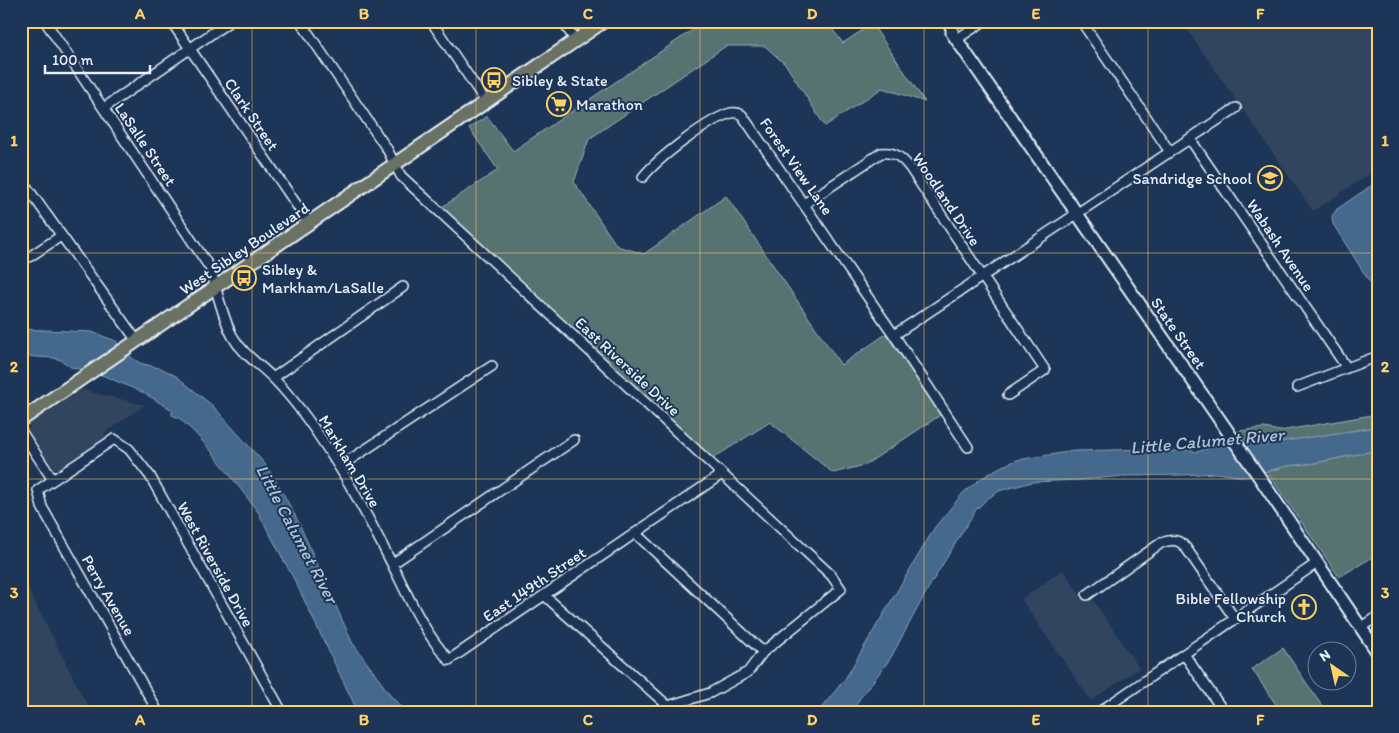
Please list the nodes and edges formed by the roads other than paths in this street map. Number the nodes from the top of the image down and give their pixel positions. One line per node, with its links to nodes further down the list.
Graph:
1 (45, 21): 16 (street, LaSalle Street)
2 (171, 21): 14 (street, Clark Street)
3 (230, 21): 14 (street)
4 (300, 21): 20 (street, East Riverside Drive)
5 (431, 21): 15 (street)
6 (562, 21): 13 (street)
7 (604, 21): 13 (main road, West Sibley Boulevard)
8 (940, 21): 12 (main road, State Street)
9 (948, 21): 12 (main road, State Street)
10 (984, 21): 12 (street)
11 (1081, 21): 19 (street)
12 (954, 36): 24 (main road, State Street)
13 (576, 41): 15 (main road, West Sibley Boulevard)
14 (190, 49): 16 (street); 25 (street, Clark Street)
15 (486, 102): 20 (main road, West Sibley Boulevard)
16 (104, 108): 29 (street, LaSalle Street)
17 (1236, 108): 18 (street)
18 (1190, 139): 19 (street); 35 (street, Wabash Avenue)
19 (1170, 152): 24 (street)
20 (395, 164): 25 (main road, West Sibley Boulevard); 44 (street, East Riverside Drive)
21 (643, 177): 23 (street, Forest View Lane)
22 (21, 178): 26 (street)
23 (804, 204): 28 (street, Woodland Drive); 31 (street, Forest View Lane)
24 (1077, 214): 28 (street); 47 (main road, State Street)
25 (309, 223): 29 (main road, West Sibley Boulevard)
26 (60, 236): 27 (street); 32 (street)
27 (21, 260)
28 (982, 277): 31 (street); 38 (street, Woodland Drive)
29 (216, 287): 32 (main road, West Sibley Boulevard); 36 (street, Markham Drive)
30 (402, 287): 36 (street)
31 (894, 335): 42 (street)
32 (134, 343): 39 (main road, West Sibley Boulevard)
33 (1378, 356): 35 (street)
34 (492, 366): 43 (street)
35 (1347, 368): 37 (street)
36 (274, 378): 43 (street, Markham Drive)
37 (1297, 387)
38 (1008, 395)
39 (21, 420)
40 (21, 431): 45 (street)
41 (574, 440): 48 (street)
42 (968, 447)
43 (339, 467): 48 (street, Markham Drive)
44 (722, 474): 46 (street, East 149th Street); 54 (street, East Riverside Drive)
45 (53, 480): 58 (street, Perry Avenue); 59 (street, West Riverside Drive)
46 (635, 533): 49 (street, East 149th Street); 54 (street)
47 (1317, 563): 52 (street); 53 (main road, State Street)
48 (392, 564): 57 (street, Markham Drive)
49 (544, 595): 54 (street); 57 (street, East 149th Street)
50 (1087, 595): 52 (street)
51 (1378, 616): 53 (street)
52 (1235, 619): 56 (street)
53 (1361, 628): 55 (main road, State Street)
54 (763, 652)
55 (1378, 653)
56 (1184, 654): 60 (street); 61 (street)
57 (449, 660)
58 (158, 712)
59 (282, 712)
60 (1099, 712)
61 (1224, 712)

